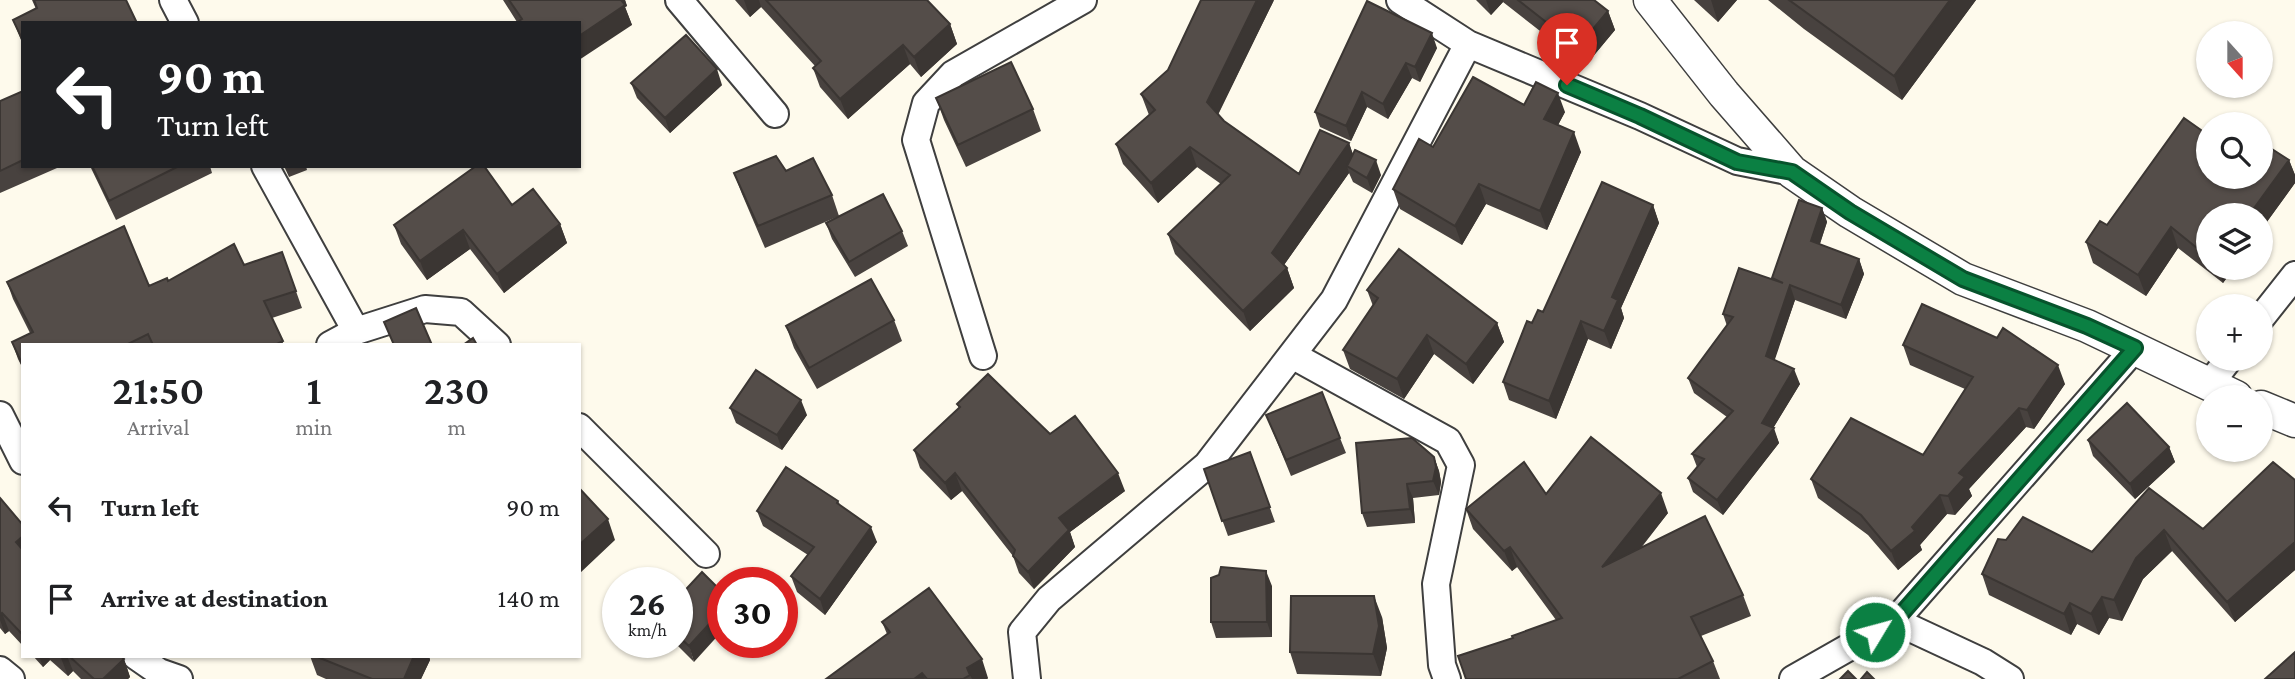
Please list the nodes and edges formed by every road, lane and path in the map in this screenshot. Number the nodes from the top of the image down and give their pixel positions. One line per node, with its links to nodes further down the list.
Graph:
1 (173, 0): 6 (street)
2 (678, 0): 8 (street)
3 (1083, 0): 18 (street)
4 (1400, 0): 7 (street)
5 (1650, 0): 10 (street)
6 (184, 21)
7 (1468, 44): 10 (street); 17 (street)
8 (775, 114)
9 (266, 168): 13 (street)
10 (1792, 172): 16 (street)
11 (2295, 275): 12 (street)
12 (2273, 303)
13 (356, 331): 14 (street); 15 (street)
14 (334, 343)
15 (495, 343)
16 (2135, 348): 19 (street); 26 (street)
17 (1292, 355): 31 (street); 32 (street)
18 (983, 356)
19 (2210, 385)
20 (2273, 412): 22 (street)
21 (0, 415): 24 (street)
22 (2295, 421)
23 (581, 429): 25 (street)
24 (21, 457)
25 (705, 554)
26 (1895, 621): 33 (street); 34 (street)
27 (139, 658): 30 (street)
28 (0, 670): 29 (street)
29 (11, 679)
30 (178, 679)
31 (1027, 679)
32 (1447, 679)
33 (1793, 679)
34 (2010, 679)

